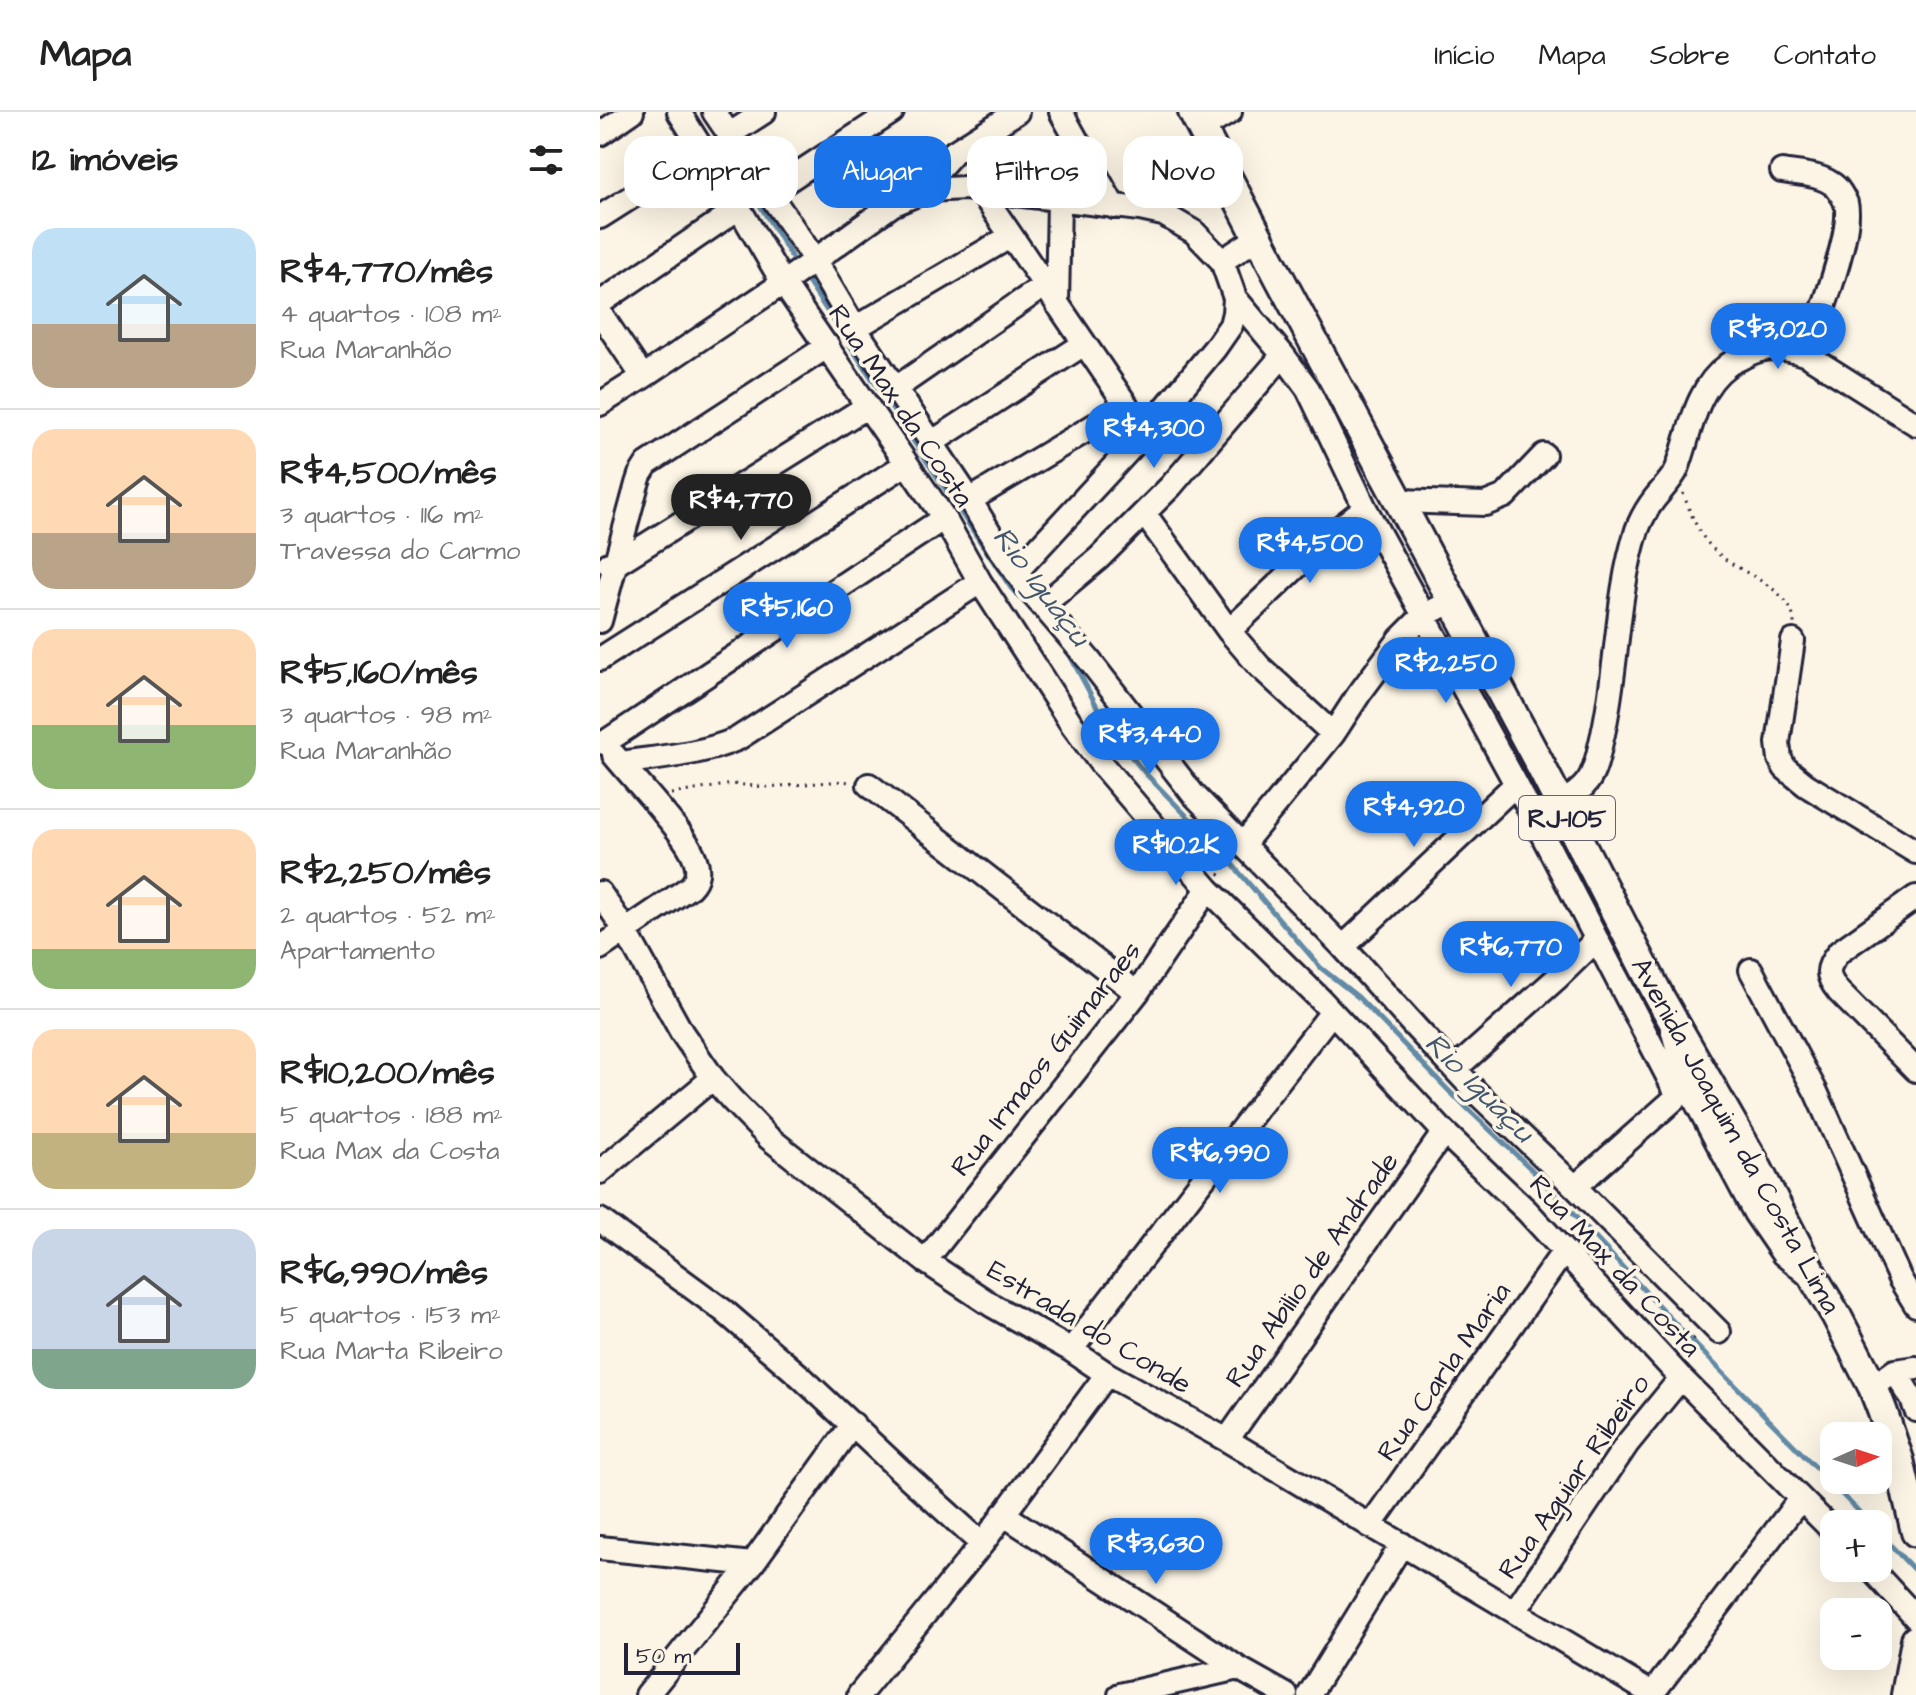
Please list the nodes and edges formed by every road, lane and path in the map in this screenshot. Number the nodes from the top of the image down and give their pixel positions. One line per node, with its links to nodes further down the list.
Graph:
1 (632, 112): 10 (street)
2 (679, 112): 12 (street, Rua Max da Costa)
3 (714, 112): 11 (street, Rua Max da Costa)
4 (764, 112): 11 (street)
5 (892, 112): 15 (street)
6 (1017, 112): 13 (street)
7 (1061, 112): 18 (street)
8 (1230, 112): 9 (street)
9 (1198, 120): 26 (main road, Avenida Joaquim da Costa Lima / RJ-105)
10 (600, 134)
11 (730, 134)
12 (694, 136)
13 (951, 155)
14 (1782, 171): 39 (street)
15 (798, 174)
16 (624, 202): 24 (street)
17 (1107, 206): 18 (street)
18 (1114, 207): 28 (street)
19 (739, 208): 29 (street, Rua Max da Costa); 32 (street)
20 (780, 208): 27 (street, Rua Max da Costa)
21 (888, 208): 27 (street)
22 (992, 208): 25 (street)
23 (1059, 208): 33 (street)
24 (600, 217)
25 (1011, 236): 30 (street); 35 (street)
26 (1259, 237): 28 (street); 52 (main road, Avenida Joaquim da Costa Lima / RJ-105)
27 (813, 260): 29 (street); 35 (street, Rua Max da Costa)
28 (1222, 261): 31 (street)
29 (784, 281): 37 (street, Rua Max da Costa); 40 (street)
30 (1045, 285): 33 (street); 41 (street)
31 (1235, 298): 38 (street); 46 (street)
32 (600, 303)
33 (1057, 304): 36 (street)
34 (600, 313): 40 (street)
35 (855, 328): 41 (street, Rua Max da Costa)
36 (1084, 344): 43 (street); 47 (street)
37 (828, 346): 44 (street, Rua Max da Costa); 58 (street)
38 (1283, 355): 53 (street); 54 (street)
39 (1807, 355): 45 (street); 50 (street)
40 (643, 377): 42 (street)
41 (896, 388): 47 (street, Rua Max da Costa)
42 (600, 404)
43 (1127, 406): 46 (street); 51 (street)
44 (866, 407): 49 (street, Rua Max da Costa); 58 (street)
45 (1916, 424)
46 (1143, 435): 59 (street)
47 (931, 443): 51 (street, Rua Max da Costa)
48 (1544, 455): 52 (street)
49 (906, 464): 55 (street, Rua Max da Costa); 67 (street)
50 (1675, 473): 66 (path); 74 (street)
51 (970, 500): 59 (street, Rua Max da Costa)
52 (1400, 501): 56 (main road, Avenida Joaquim da Costa Lima / RJ-105)
53 (1365, 508): 57 (street); 65 (street)
54 (1144, 513): 62 (street); 65 (street)
55 (944, 518): 60 (street, Rua Max da Costa); 69 (street)
56 (1420, 540): 57 (street); 61 (main road, Avenida Joaquim da Costa Lima / RJ-105)
57 (1391, 556): 63 (street)
58 (607, 564): 64 (street)
59 (1016, 572): 62 (street, Rua Max da Costa)
60 (980, 582): 70 (street); 77 (street, Rua Max da Costa)
61 (1452, 601): 63 (street); 74 (main road, Avenida Joaquim da Costa Lima / RJ-105)
62 (1043, 605): 75 (street, Rua Max da Costa)
63 (1423, 616): 68 (street); 71 (street)
64 (600, 621)
65 (1229, 631): 68 (street)
66 (1793, 641): 76 (street)
67 (600, 659)
68 (1333, 734): 75 (street)
69 (602, 739): 70 (street)
70 (621, 763): 73 (street)
71 (1516, 784): 81 (street); 82 (street)
72 (869, 785): 73 (path); 85 (street)
73 (652, 798): 80 (street)
74 (1560, 804): 87 (main road, Avenida Joaquim da Costa Lima / RJ-105)
75 (1241, 846): 77 (path); 82 (street, Rua Max da Costa)
76 (1916, 852)
77 (1210, 886): 85 (street, Rua Irmaos Guimaraes); 86 (street, Rua Max da Costa)
78 (600, 893): 80 (street, Estrada do Conde)
79 (1916, 897): 89 (street)
80 (625, 930): 83 (street); 90 (street, Estrada do Conde)
81 (1596, 940): 88 (street); 91 (street)
82 (1343, 947): 88 (street, Rua Max da Costa)
83 (600, 948)
84 (1751, 970): 99 (street)
85 (1137, 993): 97 (street, Rua Irmaos Guimaraes)
86 (1332, 1012): 92 (street, Rua Max da Costa); 101 (street)
87 (1671, 1018): 91 (street); 98 (main road, Avenida Joaquim da Costa Lima / RJ-105)
88 (1455, 1069): 94 (street, Rua Max da Costa)
89 (1916, 1070)
90 (713, 1078): 93 (street); 97 (street, Estrada do Conde)
91 (1683, 1092): 94 (street); 98 (street)
92 (1444, 1132): 96 (street, Rua Max da Costa); 108 (street, Rua Abilio de Andrade)
93 (600, 1172)
94 (1575, 1187): 100 (street, Rua Max da Costa)
95 (600, 1220): 107 (street)
96 (1564, 1251): 105 (street, Rua Max da Costa); 112 (street, Rua Carla Maria)
97 (925, 1261): 101 (street, Estrada do Conde)
98 (1815, 1280): 104 (main road, Avenida Joaquim da Costa Lima / RJ-105)
99 (1916, 1305)
100 (1711, 1330): 102 (path)
101 (1071, 1350): 103 (street, Estrada do Conde)
102 (1676, 1355)
103 (1107, 1374): 108 (street, Estrada do Conde); 110 (street)
104 (1895, 1375): 106 (street); 113 (main road, Avenida Joaquim da Costa Lima / RJ-105)
105 (1681, 1378): 109 (street, Rua Max da Costa); 119 (street, Rua Aguiar Ribeiro)
106 (1916, 1410)
107 (853, 1424): 114 (street); 117 (street)
108 (1227, 1440): 112 (street, Estrada do Conde)
109 (1800, 1499): 111 (street, Rua Max da Costa); 123 (street)
110 (1003, 1514): 114 (street); 122 (street)
111 (1820, 1518)
112 (1370, 1526): 115 (street, Estrada do Conde)
113 (1916, 1532)
114 (982, 1544): 125 (street)
115 (1402, 1544): 119 (street, Estrada do Conde); 128 (street)
116 (600, 1548): 117 (street)
117 (752, 1564): 124 (street)
118 (1883, 1582): 120 (street)
119 (1515, 1611): 123 (street, Estrada do Conde)
120 (1916, 1618)
121 (1916, 1640): 129 (main road)
122 (1238, 1668): 126 (street); 127 (street)
123 (1653, 1694)
124 (647, 1695)
125 (859, 1695)
126 (1120, 1695)
127 (1286, 1695)
128 (1309, 1695)
129 (1906, 1695)

